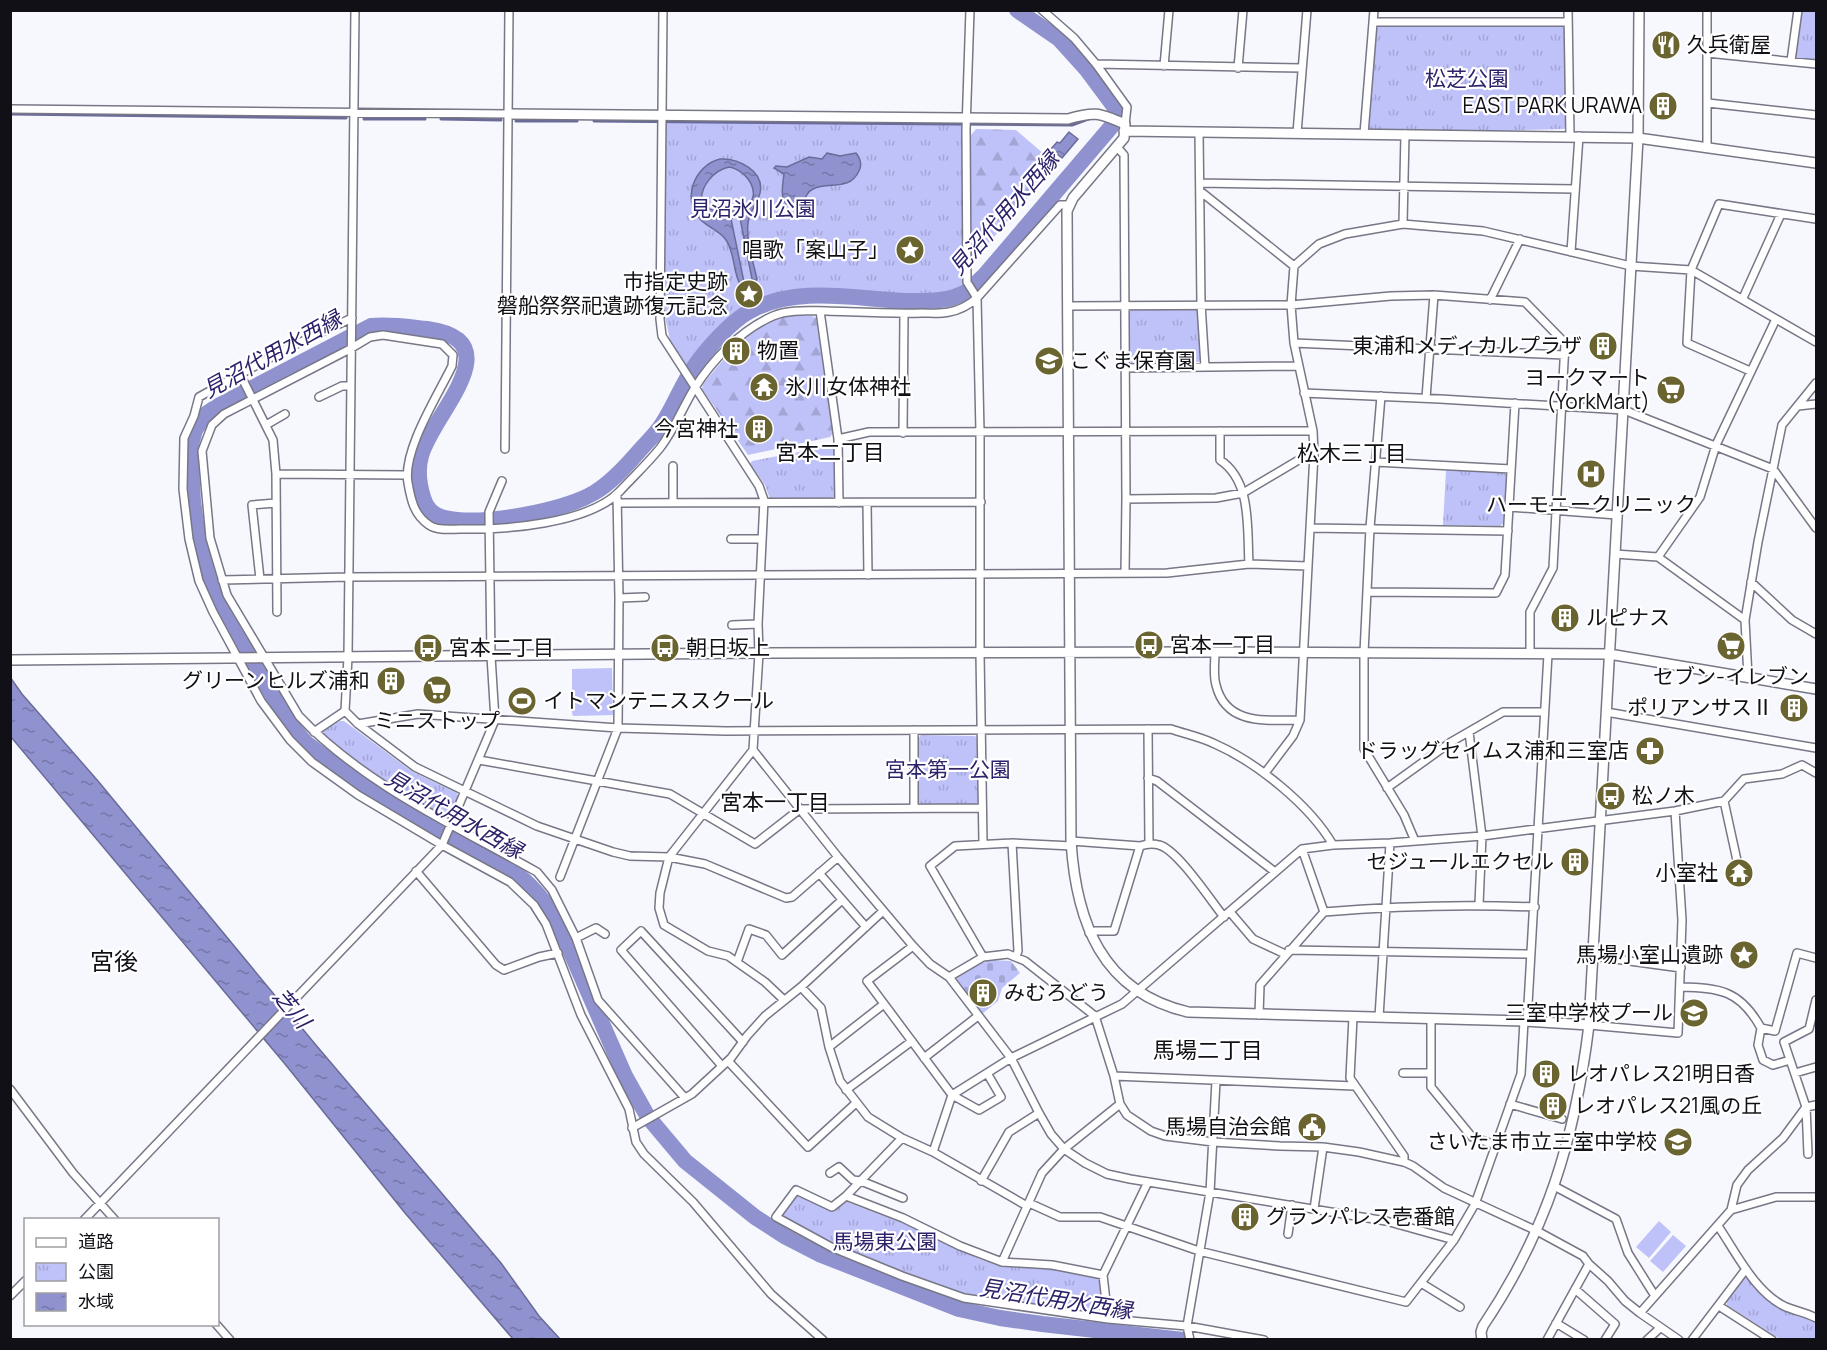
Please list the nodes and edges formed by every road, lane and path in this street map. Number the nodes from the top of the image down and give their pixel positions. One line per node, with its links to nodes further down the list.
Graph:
1 (355, 10): 25 (street)
2 (509, 10): 26 (street)
3 (663, 10): 27 (street)
4 (970, 10): 29 (street)
5 (1042, 10): 18 (street)
6 (1169, 10): 20 (street)
7 (1243, 10): 21 (street)
8 (1307, 10): 22 (street)
9 (1374, 10): 14 (street)
10 (1568, 10): 15 (street)
11 (1639, 10): 36 (street)
12 (1707, 10): 16 (street)
13 (1798, 10): 17 (street)
14 (1373, 22): 15 (street); 33 (street)
15 (1568, 22): 35 (street)
16 (1707, 53): 17 (street); 23 (street)
17 (1791, 62): 19 (street)
18 (1096, 64): 20 (street); 30 (street)
19 (1816, 64)
20 (1164, 66): 21 (street)
21 (1238, 68): 22 (street)
22 (1302, 68): 32 (street)
23 (1708, 103): 28 (street); 37 (street)
24 (10, 109): 25 (street)
25 (353, 112): 26 (street); 62 (street)
26 (508, 114): 27 (street); 97 (street)
27 (662, 115): 29 (street); 76 (street)
28 (1816, 116)
29 (966, 118): 30 (street); 53 (street)
30 (1125, 127): 31 (street); 38 (street)
31 (1199, 132): 32 (street); 41 (street)
32 (1297, 133): 33 (street)
33 (1364, 134): 34 (street)
34 (1405, 134): 35 (street); 40 (street)
35 (1574, 136): 36 (street); 42 (street)
36 (1638, 138): 37 (street); 50 (street)
37 (1707, 146): 39 (street)
38 (1117, 147): 43 (street); 57 (street)
39 (1816, 163)
40 (1404, 186): 41 (street); 42 (street); 46 (street)
41 (1200, 187): 49 (street); 56 (street)
42 (1575, 189): 48 (street)
43 (1068, 205): 53 (street); 59 (street)
44 (1781, 214): 45 (street); 51 (street); 54 (street)
45 (1816, 219)
46 (1403, 224): 47 (street); 49 (street)
47 (1520, 239): 48 (street); 55 (street)
48 (1571, 252): 50 (street)
49 (1294, 266): 58 (street)
50 (1631, 266): 51 (street); 86 (street)
51 (1691, 270): 54 (street); 72 (street)
52 (1434, 296): 55 (street); 58 (street); 67 (street)
53 (977, 298): 61 (street); 93 (street)
54 (1743, 298): 63 (street)
55 (1490, 300): 68 (street)
56 (1202, 304): 57 (street); 58 (street); 70 (street)
57 (1124, 305): 59 (street); 71 (street)
58 (1291, 305): 64 (street)
59 (1068, 306): 89 (street)
60 (820, 311): 61 (street); 76 (street); 95 (street)
61 (904, 314): 94 (street)
62 (352, 318): 66 (street); 164 (street)
63 (1776, 319): 65 (street); 72 (street)
64 (1294, 342): 67 (street); 69 (street)
65 (1816, 342)
66 (351, 347): 75 (street); 78 (street); 105 (street)
67 (1430, 348): 68 (street); 81 (street)
68 (1565, 355): 84 (street)
69 (1299, 366): 70 (street); 77 (street)
70 (1205, 367): 71 (street)
71 (1125, 368): 90 (street)
72 (1750, 371): 96 (street)
73 (244, 383): 78 (street)
74 (1816, 383): 85 (street)
75 (350, 386): 80 (street); 104 (street)
76 (693, 387): 108 (street); 114 (street)
77 (1304, 393): 79 (street); 92 (street)
78 (251, 396): 88 (street); 141 (street)
79 (1381, 396): 81 (street); 99 (street)
80 (319, 397)
81 (1426, 398): 82 (street)
82 (1515, 404): 84 (street); 101 (street)
83 (1816, 404): 85 (street)
84 (1563, 406): 86 (street); 118 (street)
85 (1798, 406): 102 (street)
86 (1624, 410): 96 (street); 119 (street)
87 (285, 414): 88 (street)
88 (266, 425): 103 (street)
89 (1068, 431): 90 (street); 93 (street); 131 (street)
90 (1126, 431): 91 (street); 109 (street)
91 (1220, 431): 92 (street); 107 (street)
92 (1312, 431): 98 (street)
93 (980, 432): 94 (street); 110 (street)
94 (903, 433): 95 (street)
95 (838, 439): 115 (street)
96 (1716, 445): 102 (street); 128 (street)
97 (504, 449)
98 (1314, 454): 107 (street); 121 (street)
99 (1375, 462): 101 (street); 122 (street)
100 (673, 466): 113 (street)
101 (1511, 469): 117 (street)
102 (1773, 469): 123 (street); 142 (street)
103 (276, 474): 104 (street); 111 (street)
104 (350, 475): 105 (street); 137 (street)
105 (406, 475): 120 (street)
106 (502, 481): 120 (street)
107 (1243, 493): 109 (street); 129 (street)
108 (617, 494): 112 (street); 120 (street)
109 (1126, 499): 132 (street)
110 (981, 502): 116 (street); 133 (street)
111 (276, 503): 139 (street); 140 (street)
112 (617, 503): 113 (street); 134 (street)
113 (673, 503): 114 (street)
114 (763, 503): 115 (street); 126 (street)
115 (839, 503): 116 (street)
116 (867, 503): 136 (street)
117 (1509, 507): 118 (street); 124 (street)
118 (1557, 512): 119 (street); 157 (street)
119 (1617, 515): 127 (street)
120 (489, 528): 138 (street)
121 (1310, 528): 122 (street); 130 (street)
122 (1370, 528): 124 (street); 143 (street)
123 (1816, 528)
124 (1508, 531): 143 (street)
125 (731, 539): 126 (street)
126 (762, 539): 135 (street)
127 (1614, 554): 128 (street); 159 (street)
128 (1658, 557): 147 (street)
129 (1249, 564): 130 (street); 132 (street)
130 (1308, 566): 152 (street)
131 (1069, 573): 132 (street); 133 (street); 154 (street)
132 (1125, 573)
133 (981, 574): 136 (street); 156 (street)
134 (618, 575): 135 (street); 138 (street); 145 (street)
135 (760, 575): 136 (street); 148 (street)
136 (868, 575)
137 (348, 577): 138 (street); 139 (street); 162 (street)
138 (490, 577): 161 (street)
139 (276, 578): 140 (street); 146 (street)
140 (260, 579): 141 (street)
141 (222, 580): 163 (street)
142 (1750, 582): 147 (street); 150 (street)
143 (1367, 592): 155 (street)
144 (645, 597): 145 (street)
145 (619, 598): 160 (street)
146 (277, 612)
147 (1745, 620): 166 (street)
148 (758, 624): 149 (street); 153 (street)
149 (732, 626)
150 (1816, 634)
151 (1215, 652): 152 (street); 154 (street); 172 (street)
152 (1304, 652): 155 (street); 172 (street)
153 (759, 653): 156 (street); 160 (street); 179 (street)
154 (1070, 653): 156 (street); 178 (street)
155 (1364, 653): 157 (street); 189 (street)
156 (980, 654): 177 (street)
157 (1530, 654): 158 (street)
158 (1548, 654): 159 (street); 169 (street)
159 (1609, 654): 166 (street); 170 (street)
160 (618, 655): 161 (street); 174 (street)
161 (491, 656): 162 (street); 171 (street)
162 (348, 657): 163 (street); 168 (street)
163 (261, 658): 164 (street); 180 (street)
164 (241, 659): 165 (street); 203 (street)
165 (15, 660)
166 (1748, 677): 167 (street)
167 (1816, 689)
168 (345, 711): 173 (street); 180 (street)
169 (1544, 712): 181 (street); 199 (street)
170 (1606, 712): 182 (street); 197 (street)
171 (495, 720): 173 (street); 174 (street); 184 (street)
172 (1300, 720): 185 (street)
173 (358, 724): 190 (street)
174 (618, 728): 179 (street); 188 (street)
175 (1148, 729): 178 (street); 185 (street); 187 (street)
176 (914, 730): 177 (street); 179 (street); 192 (street)
177 (981, 730): 178 (street); 193 (street)
178 (1070, 730): 207 (street)
179 (754, 731): 183 (street)
180 (314, 732): 198 (street)
181 (1469, 732): 189 (street); 200 (street)
182 (1816, 748)
183 (753, 750): 194 (street); 196 (street)
184 (479, 759): 188 (street); 190 (street)
185 (1265, 773): 209 (street)
186 (1816, 773): 191 (street)
187 (1148, 778): 208 (street); 216 (street)
188 (597, 781): 196 (street); 201 (street)
189 (1387, 788): 202 (street)
190 (465, 791): 198 (street); 201 (street)
191 (1724, 801): 195 (street); 214 (street)
192 (914, 808): 193 (street); 194 (street)
193 (982, 808): 204 (street)
194 (800, 809): 196 (street); 213 (street)
195 (1675, 811): 197 (street); 240 (street)
196 (704, 813): 212 (street)
197 (1600, 821): 199 (street); 235 (street)
198 (450, 825): 203 (street); 218 (street)
199 (1539, 830): 200 (street); 222 (street)
200 (1482, 836): 202 (street); 220 (street)
201 (574, 840): 212 (street); 218 (street)
202 (1415, 841): 206 (street)
203 (443, 843): 215 (street); 233 (street)
204 (983, 843): 205 (street); 236 (street)
205 (1012, 843): 207 (street); 237 (street)
206 (1390, 843): 209 (street); 221 (street)
207 (1071, 844): 210 (street); 227 (street)
208 (1149, 844): 210 (street); 225 (street)
209 (1333, 844): 211 (street)
210 (1140, 846): 227 (street)
211 (1302, 849): 216 (street); 224 (street)
212 (669, 857): 217 (street); 239 (street)
213 (838, 857): 217 (street); 223 (street)
214 (1738, 866)
215 (417, 871): 233 (street); 301 (street)
216 (1275, 872): 225 (street)
217 (819, 873): 219 (street)
218 (556, 883): 229 (street)
219 (842, 900): 226 (street); 239 (street)
220 (1479, 904): 221 (street); 222 (street)
221 (1386, 907): 224 (street); 232 (street)
222 (1535, 908): 234 (street)
223 (883, 911): 226 (street); 230 (street)
224 (1323, 912): 231 (street)
225 (1227, 915): 231 (street); 244 (street)
226 (866, 927): 242 (street)
227 (1089, 933): 244 (street)
228 (605, 934): 229 (street)
229 (576, 939): 275 (street)
230 (913, 946): 241 (street); 247 (street)
231 (1287, 952): 232 (street); 248 (street)
232 (1383, 952): 234 (street); 252 (street)
233 (558, 953): 283 (street)
234 (1531, 954): 254 (street)
235 (1593, 956): 240 (street); 255 (street)
236 (983, 957): 237 (street); 241 (street)
237 (1016, 957): 250 (street)
238 (1816, 958): 256 (street)
239 (737, 962): 245 (street)
240 (1681, 968): 243 (street)
241 (949, 977): 249 (street)
242 (801, 987): 245 (street); 259 (street)
243 (1680, 987): 255 (street); 256 (street)
244 (1138, 990): 248 (street); 250 (street)
245 (784, 1000): 258 (street)
246 (1816, 1000): 262 (street)
247 (884, 1004): 257 (street); 259 (street)
248 (1259, 1015): 251 (street)
249 (978, 1016): 260 (street); 261 (street)
250 (1095, 1016): 261 (street); 269 (street)
251 (1353, 1017): 252 (street); 271 (street)
252 (1379, 1017): 253 (street)
253 (1431, 1019): 254 (street); 266 (street)
254 (1526, 1021): 255 (street); 278 (street)
255 (1589, 1025): 296 (street)
256 (1761, 1028): 262 (street)
257 (912, 1041): 260 (street); 273 (street)
258 (743, 1042): 263 (street); 263 (street)
259 (829, 1047): 273 (street)
260 (924, 1058): 274 (street)
261 (1011, 1058): 268 (street); 281 (street)
262 (1790, 1060): 267 (street)
263 (725, 1064): 275 (street); 276 (street)
264 (1816, 1068): 267 (street)
265 (1402, 1073): 266 (street)
266 (1431, 1073): 286 (street)
267 (1795, 1073): 280 (street)
268 (987, 1074): 274 (street); 274 (street)
269 (1114, 1076): 270 (street); 277 (street)
270 (1216, 1081): 271 (street); 285 (street)
271 (1354, 1086): 291 (street)
272 (10, 1089): 301 (street)
273 (846, 1090): 276 (street)
274 (952, 1095): 289 (street)
275 (685, 1098): 283 (street)
276 (856, 1103): 284 (street)
277 (1120, 1104): 285 (street); 288 (street)
278 (1510, 1104): 282 (street); 286 (street)
279 (1816, 1105): 280 (street)
280 (1806, 1107): 290 (street); 306 (street)
281 (1039, 1113): 288 (street); 293 (street)
282 (1562, 1119)
283 (632, 1128): 335 (street)
284 (902, 1138): 289 (street); 294 (street)
285 (1213, 1142): 287 (street); 297 (street)
286 (1496, 1145): 303 (street)
287 (1323, 1147): 291 (street); 305 (street)
288 (1064, 1149): 295 (street); 302 (street)
289 (933, 1152): 293 (street)
290 (1808, 1154)
291 (1404, 1162): 303 (street)
292 (830, 1173): 294 (street)
293 (981, 1180): 302 (street)
294 (861, 1181): 298 (street); 300 (street)
295 (1148, 1182): 297 (street); 309 (street)
296 (1554, 1186): 311 (street); 323 (street)
297 (1210, 1192): 304 (street); 314 (street)
298 (846, 1196): 315 (street); 328 (street)
299 (1816, 1197): 306 (street)
300 (903, 1198)
301 (99, 1203): 307 (street); 308 (street)
302 (1028, 1204): 309 (street); 315 (street)
303 (1475, 1204): 311 (street); 313 (street)
304 (1292, 1205): 305 (street); 312 (street)
305 (1314, 1209): 313 (street)
306 (1731, 1210): 310 (street)
307 (86, 1218)
308 (113, 1218)
309 (1127, 1226): 314 (street); 318 (street)
310 (1718, 1226): 317 (street); 323 (street)
311 (1537, 1231): 316 (street); 338 (street)
312 (1288, 1234)
313 (1454, 1240): 320 (street)
314 (1199, 1251): 320 (street); 331 (street)
315 (1002, 1262): 318 (street)
316 (1589, 1264): 321 (street); 326 (street)
317 (1746, 1269): 324 (street); 327 (street)
318 (1103, 1275): 328 (street)
319 (24, 1282): 322 (street)
320 (1421, 1283): 325 (street)
321 (1575, 1289): 329 (street); 341 (street)
322 (10, 1296)
323 (1655, 1296): 326 (street)
324 (1719, 1306): 343 (street); 344 (street)
325 (1460, 1307)
326 (1640, 1313): 332 (street)
327 (1816, 1318)
328 (1107, 1319): 331 (street)
329 (1556, 1323): 339 (street); 340 (street)
330 (218, 1326): 334 (street)
331 (1187, 1326): 336 (street); 337 (street)
332 (1660, 1328): 333 (street); 342 (street)
333 (1679, 1339)
334 (230, 1340)
335 (823, 1340)
336 (1190, 1340)
337 (1263, 1340)
338 (1482, 1340)
339 (1547, 1340)
340 (1584, 1340)
341 (1605, 1340)
342 (1647, 1340)
343 (1692, 1340)
344 (1772, 1340)

